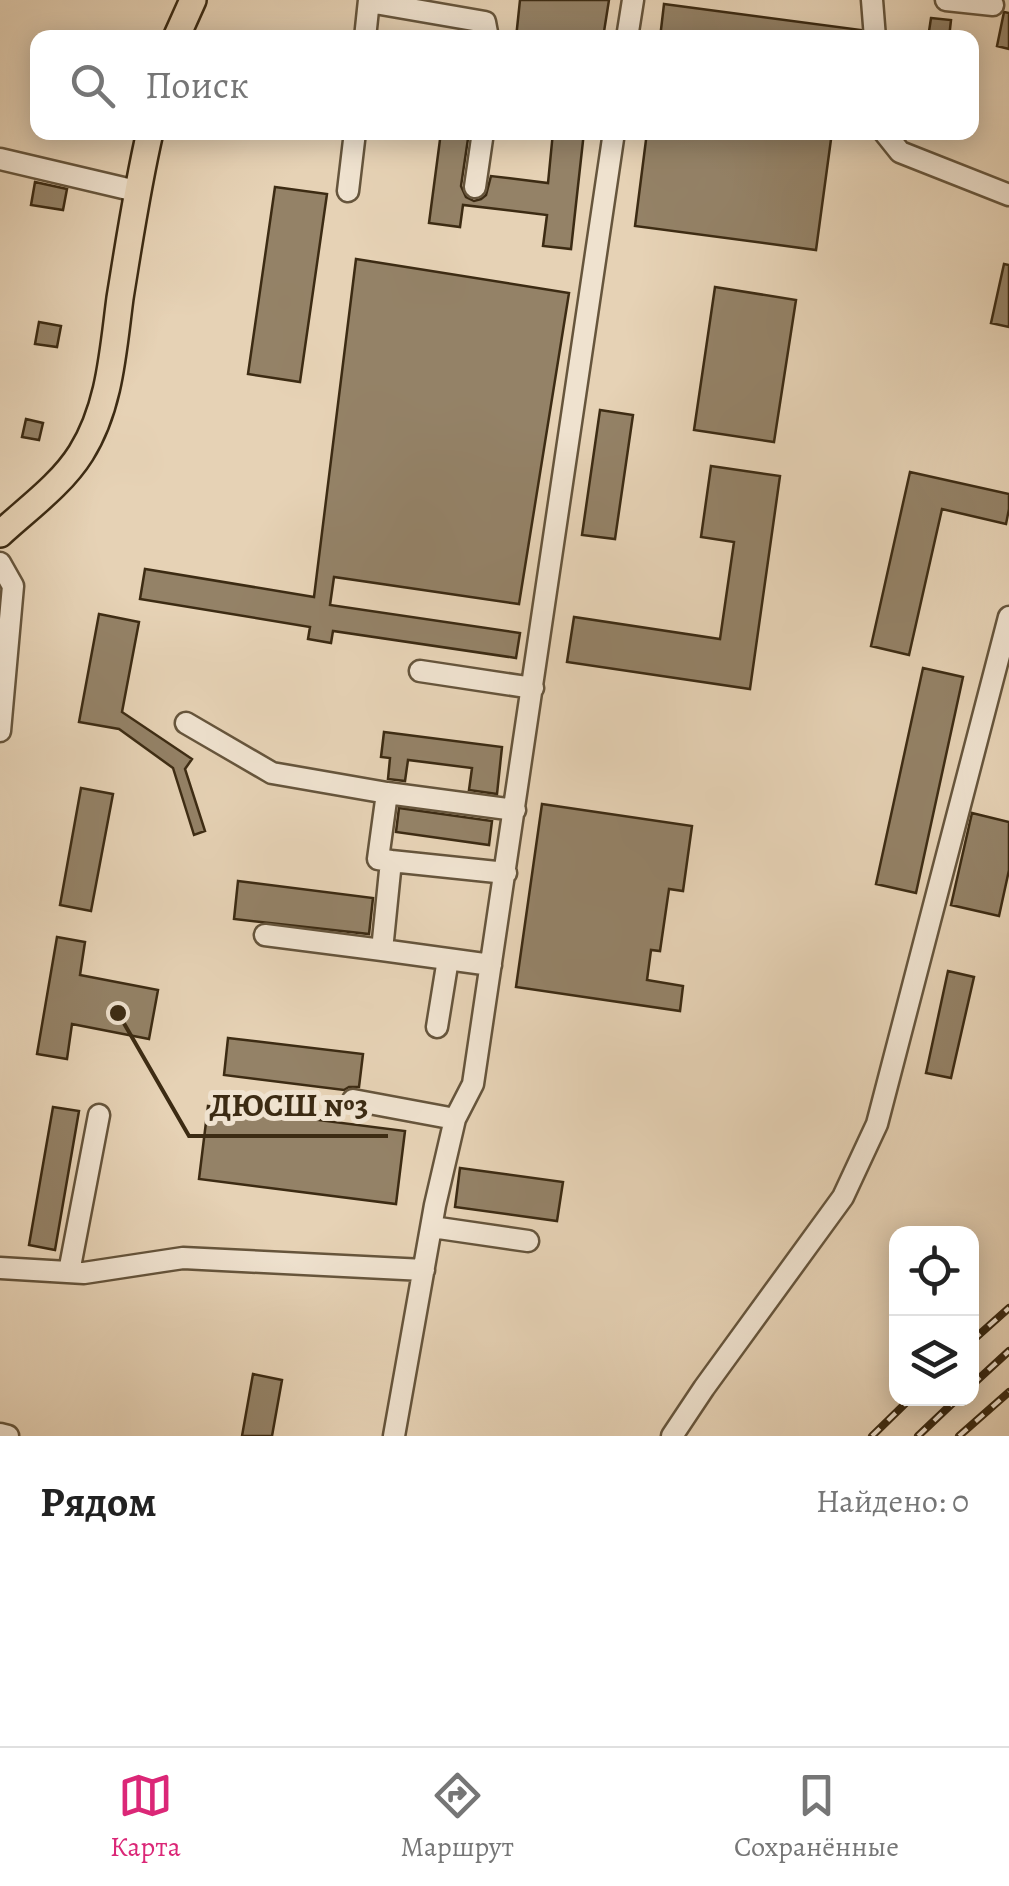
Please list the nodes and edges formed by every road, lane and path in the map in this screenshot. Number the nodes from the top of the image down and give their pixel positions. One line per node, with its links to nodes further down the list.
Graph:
1 (193, 0): 7 (main road)
2 (633, 0): 10 (street)
3 (872, 0): 11 (street)
4 (946, 0): 6 (street)
5 (369, 1): 8 (street); 9 (street)
6 (998, 5)
7 (180, 30)
8 (366, 30)
9 (486, 30)
10 (629, 30)
11 (874, 30)
12 (148, 140): 20 (main road)
13 (353, 140): 19 (street)
14 (482, 140): 18 (street)
15 (613, 140): 26 (street)
16 (890, 140): 21 (street)
17 (0, 159): 20 (street)
18 (474, 187)
19 (348, 190)
20 (136, 191): 22 (main road)
21 (1009, 196)
22 (0, 534)
23 (0, 564): 28 (street)
24 (1009, 617): 49 (street)
25 (420, 670): 26 (street)
26 (532, 688): 30 (street)
27 (186, 723): 29 (street)
28 (0, 731)
29 (387, 793): 30 (street); 31 (street)
30 (515, 810): 32 (street)
31 (391, 861): 32 (street); 34 (street)
32 (506, 873): 36 (street)
33 (266, 934): 34 (street)
34 (382, 950): 35 (street)
35 (448, 959): 36 (street); 37 (street)
36 (491, 965): 40 (street)
37 (438, 1027)
38 (353, 1100): 40 (street)
39 (99, 1115): 45 (street)
40 (455, 1119): 41 (street)
41 (432, 1227): 42 (street); 44 (street)
42 (528, 1241)
43 (0, 1268): 45 (street)
44 (424, 1270): 45 (street); 48 (street)
45 (69, 1272)
46 (0, 1434): 47 (street)
47 (8, 1436)
48 (394, 1436)
49 (672, 1436)

